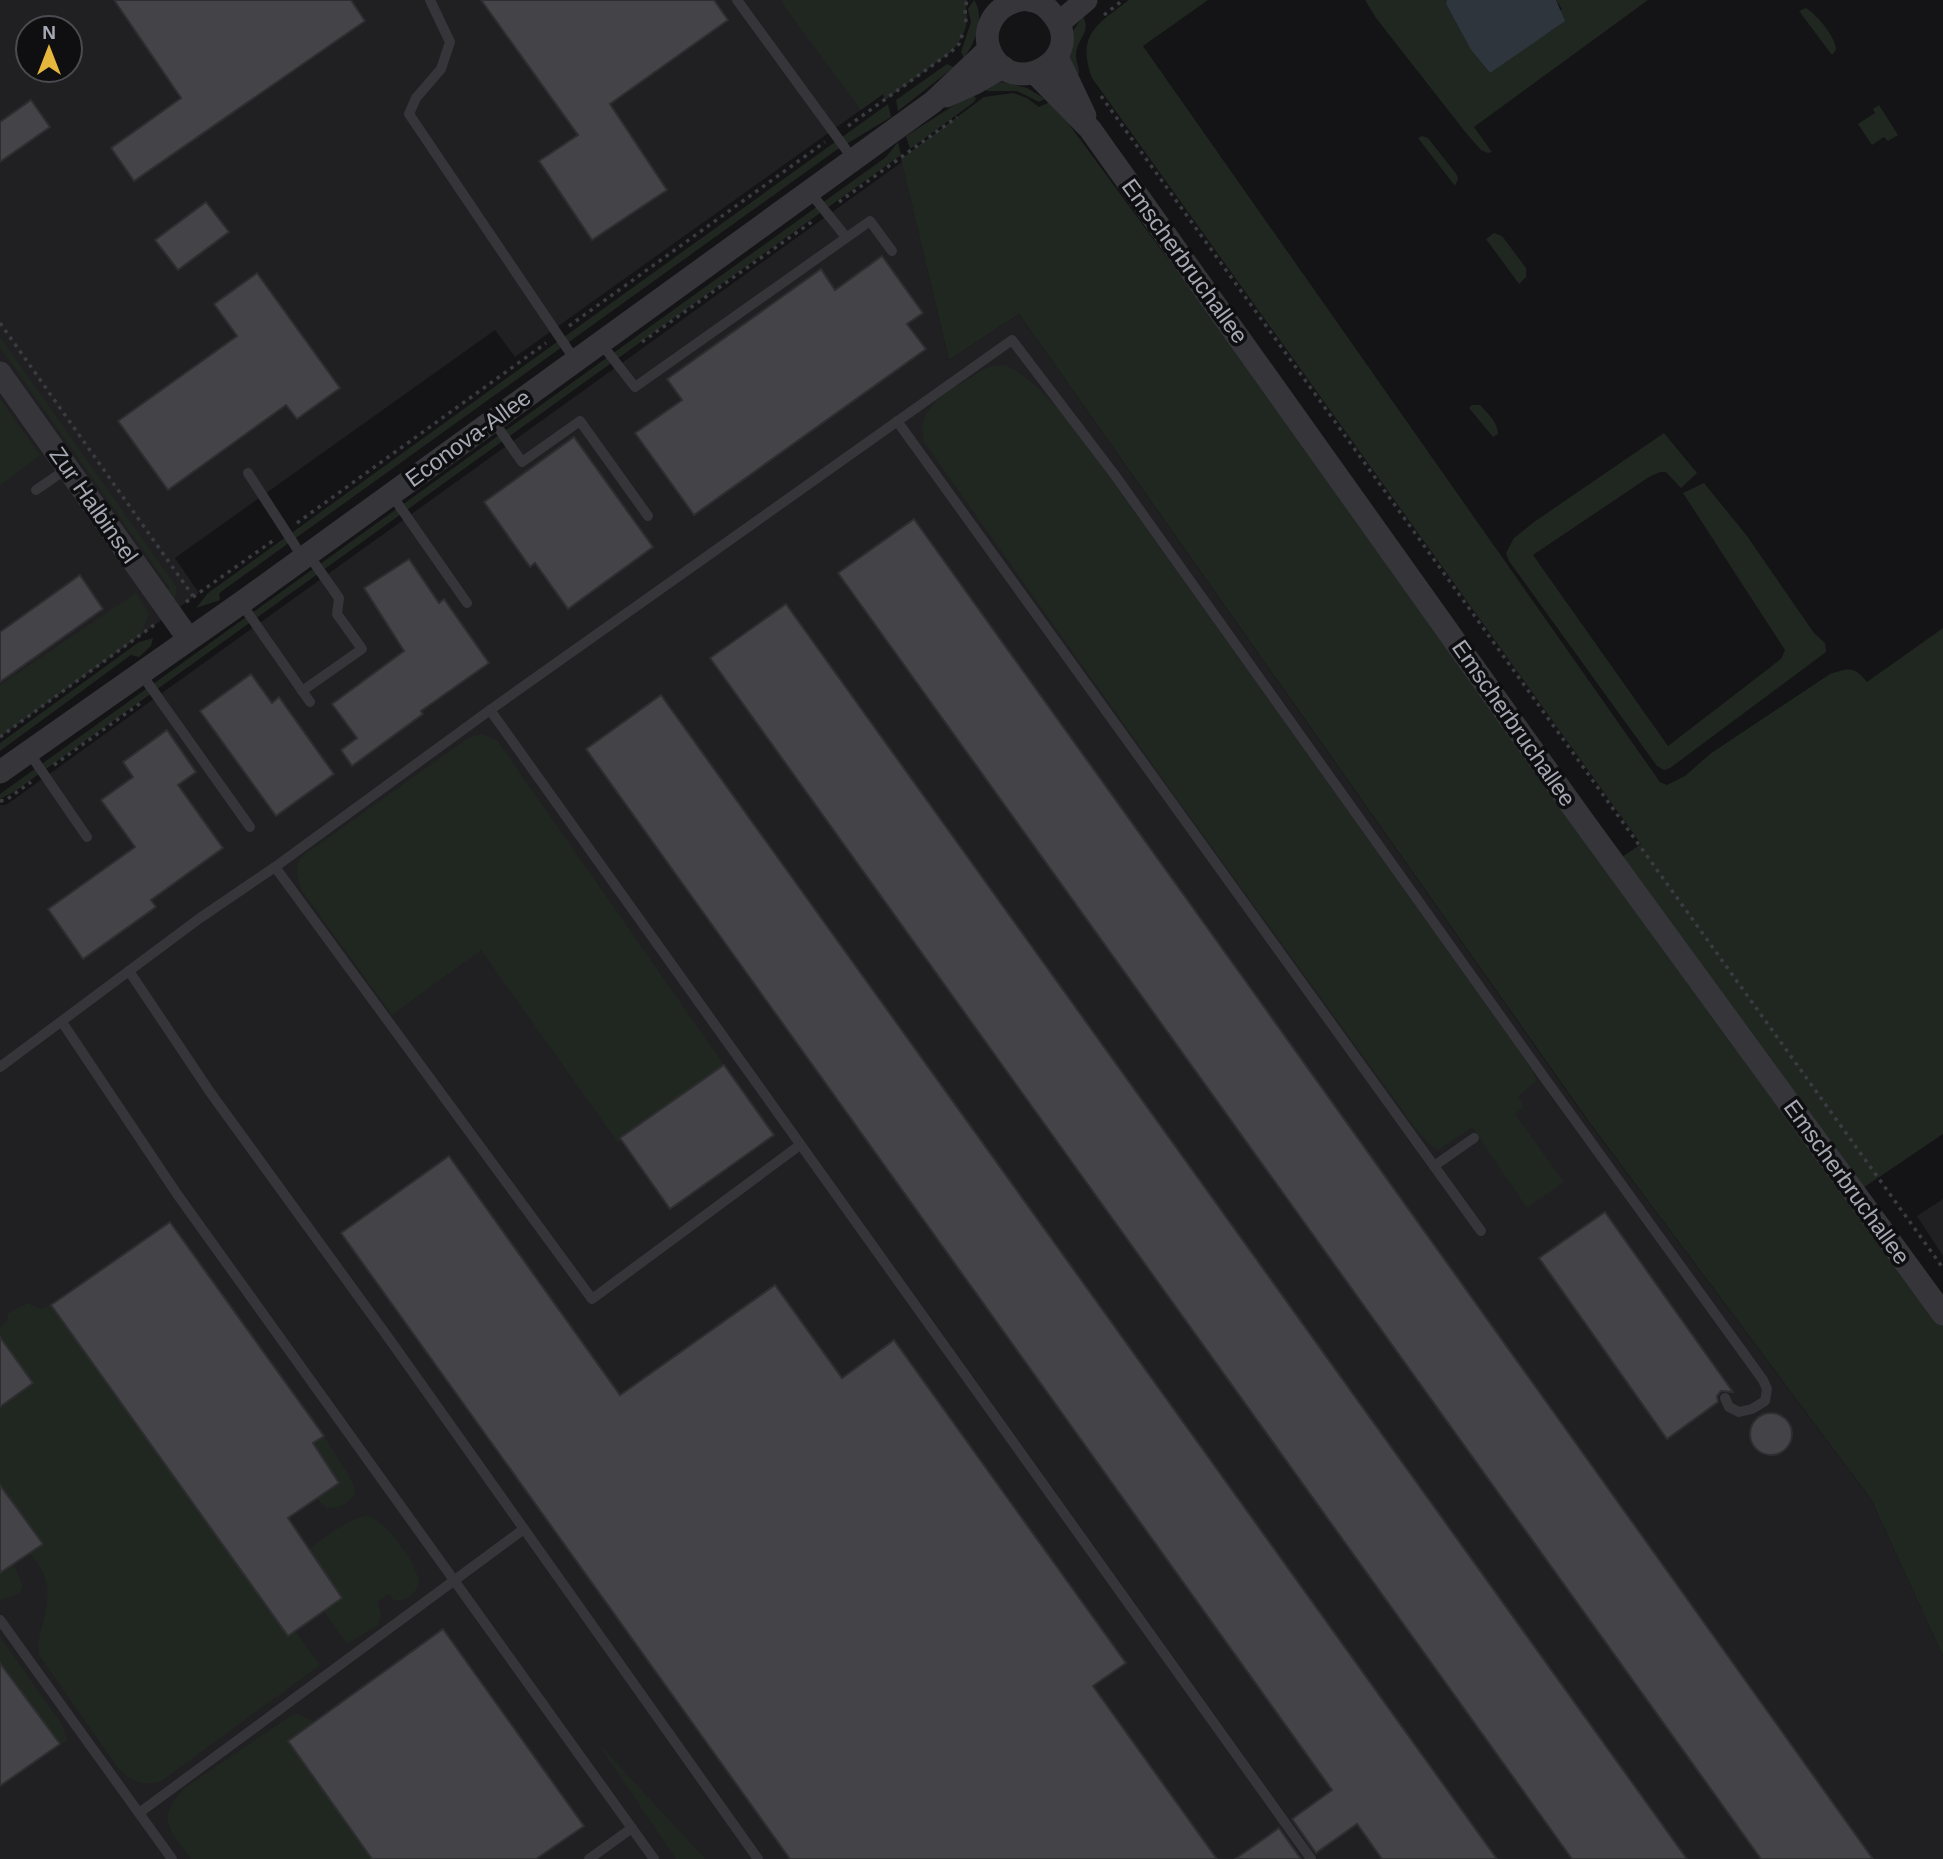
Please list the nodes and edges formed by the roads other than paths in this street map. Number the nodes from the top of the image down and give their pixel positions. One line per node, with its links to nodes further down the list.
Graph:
1 (430, 0): 14 (lane)
2 (737, 0): 9 (lane)
3 (1024, 5): 4 (street); 5 (street); 6 (street)
4 (1093, 9)
5 (1057, 57): 7 (street); 8 (street, Emscherbruchallee)
6 (996, 58): 7 (street); 9 (street, Econova-Allee)
7 (1035, 73): 8 (street, Emscherbruchallee)
8 (1090, 129): 43 (street, Emscherbruchallee)
9 (853, 159): 10 (street, Econova-Allee)
10 (809, 191): 11 (lane); 13 (street, Econova-Allee)
11 (846, 237): 12 (lane); 13 (lane)
12 (892, 251)
13 (600, 342): 14 (street, Econova-Allee)
14 (575, 360): 16 (street, Econova-Allee)
15 (0, 373): 18 (street, Zur Halbinsel)
16 (492, 419): 21 (street, Econova-Allee); 22 (lane)
17 (897, 421): 30 (lane); 41 (lane); 44 (lane)
18 (68, 468): 20 (lane); 26 (street, Zur Halbinsel)
19 (248, 473): 23 (lane)
20 (36, 489)
21 (391, 494): 23 (street, Econova-Allee); 25 (lane)
22 (649, 516)
23 (306, 556): 24 (street, Econova-Allee); 28 (lane)
24 (241, 603): 26 (street, Econova-Allee); 28 (lane)
25 (467, 603)
26 (188, 638): 27 (street, Econova-Allee)
27 (139, 672): 31 (street, Econova-Allee); 33 (lane)
28 (302, 691): 29 (lane)
29 (310, 702)
30 (490, 710): 35 (lane); 40 (lane)
31 (28, 751): 32 (street, Econova-Allee); 34 (lane)
32 (0, 772)
33 (250, 827)
34 (88, 837)
35 (275, 867): 36 (lane); 40 (lane)
36 (129, 971): 37 (lane); 45 (lane)
37 (62, 1022): 38 (lane); 46 (lane)
38 (0, 1067)
39 (1474, 1138): 41 (lane)
40 (800, 1145): 54 (lane)
41 (1434, 1167): 42 (lane)
42 (1481, 1231)
43 (1943, 1314)
44 (1725, 1398)
45 (524, 1529): 46 (lane); 53 (lane)
46 (454, 1581): 48 (lane); 49 (lane)
47 (0, 1620): 48 (lane)
48 (139, 1813): 50 (lane)
49 (632, 1828): 51 (lane); 52 (lane)
50 (172, 1859)
51 (589, 1859)
52 (654, 1859)
53 (758, 1859)
54 (1311, 1859)

